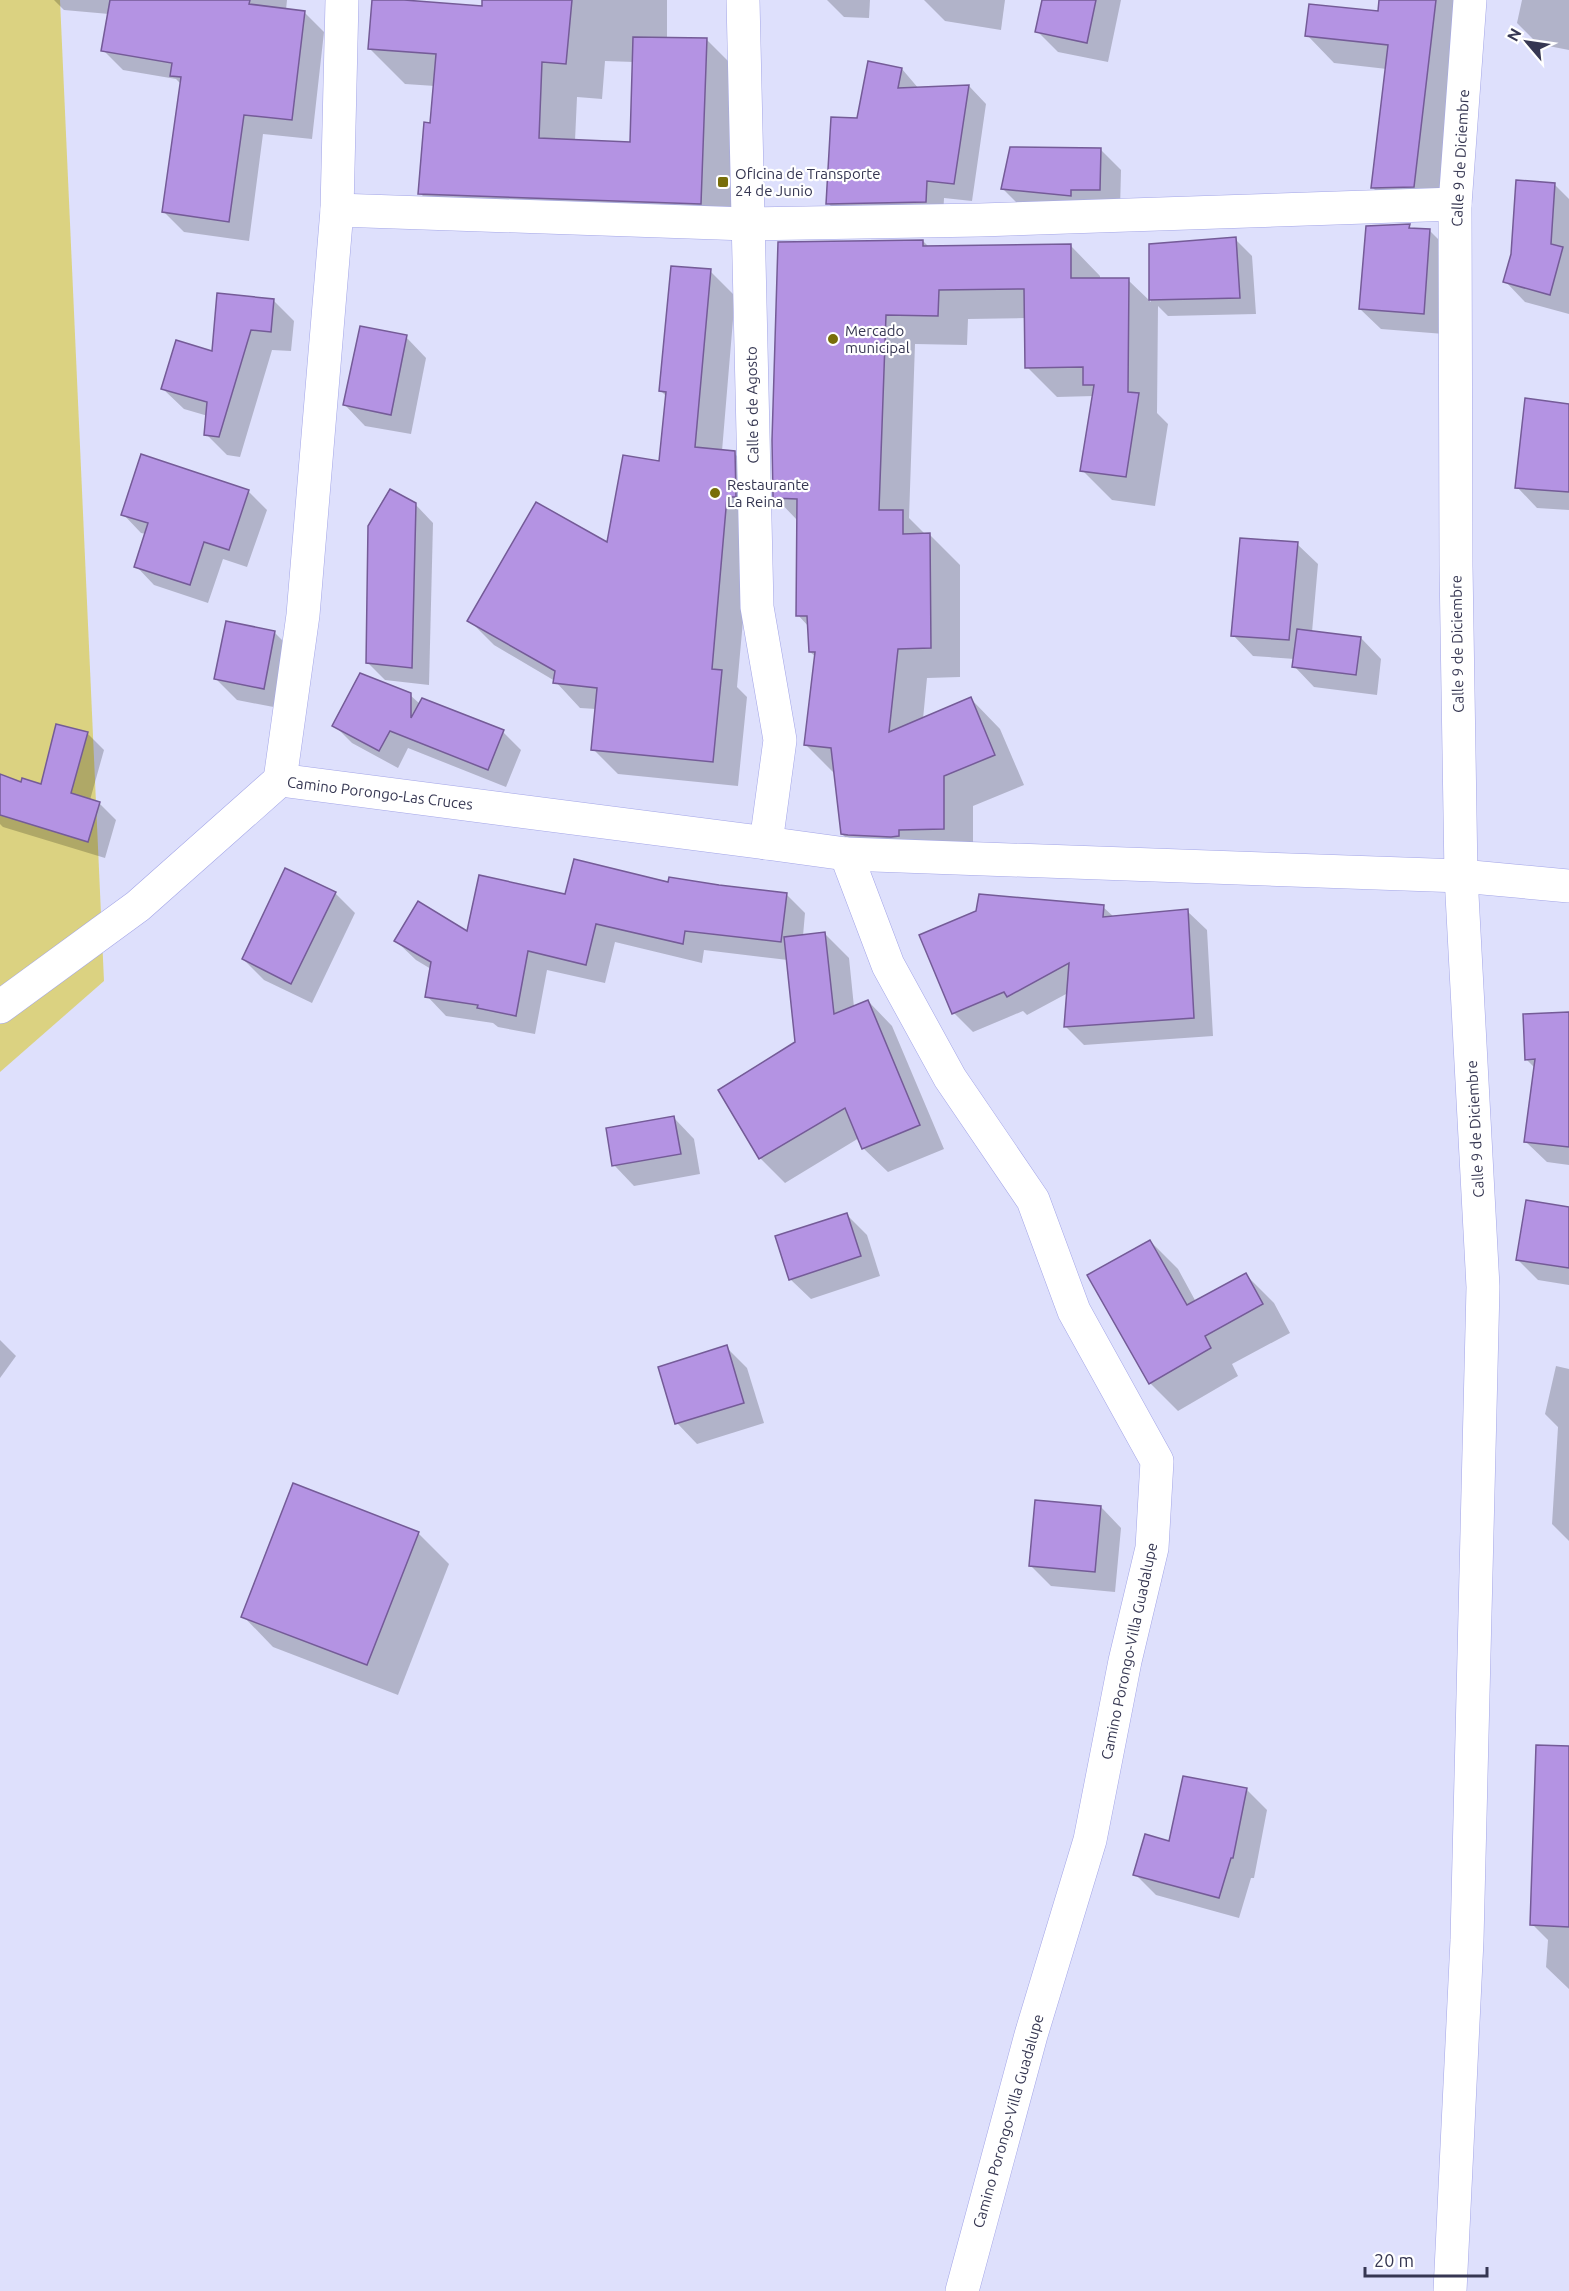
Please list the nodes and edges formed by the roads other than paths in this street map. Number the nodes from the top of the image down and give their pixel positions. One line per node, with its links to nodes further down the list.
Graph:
1 (342, 0): 5 (street)
2 (743, 0): 6 (street, Calle 6 de Agosto)
3 (1470, 0): 4 (street, Calle 9 de Diciembre)
4 (1455, 204): 6 (street); 10 (street, Calle 9 de Diciembre)
5 (337, 210): 6 (street); 7 (street)
6 (747, 224): 8 (street, Calle 6 de Agosto)
7 (280, 780): 8 (street, Camino Porongo-Las Cruces); 12 (street, Camino Porongo-Las Cruces)
8 (766, 843): 9 (street, Camino Porongo-Las Cruces)
9 (846, 854): 10 (street, Camino Porongo-Las Cruces); 13 (street, Camino Porongo-Villa Guadalupe)
10 (1461, 876): 11 (street, Camino Porongo-Las Cruces); 14 (street, Calle 9 de Diciembre)
11 (1569, 886)
12 (0, 1008)
13 (962, 2291)
14 (1450, 2291)

